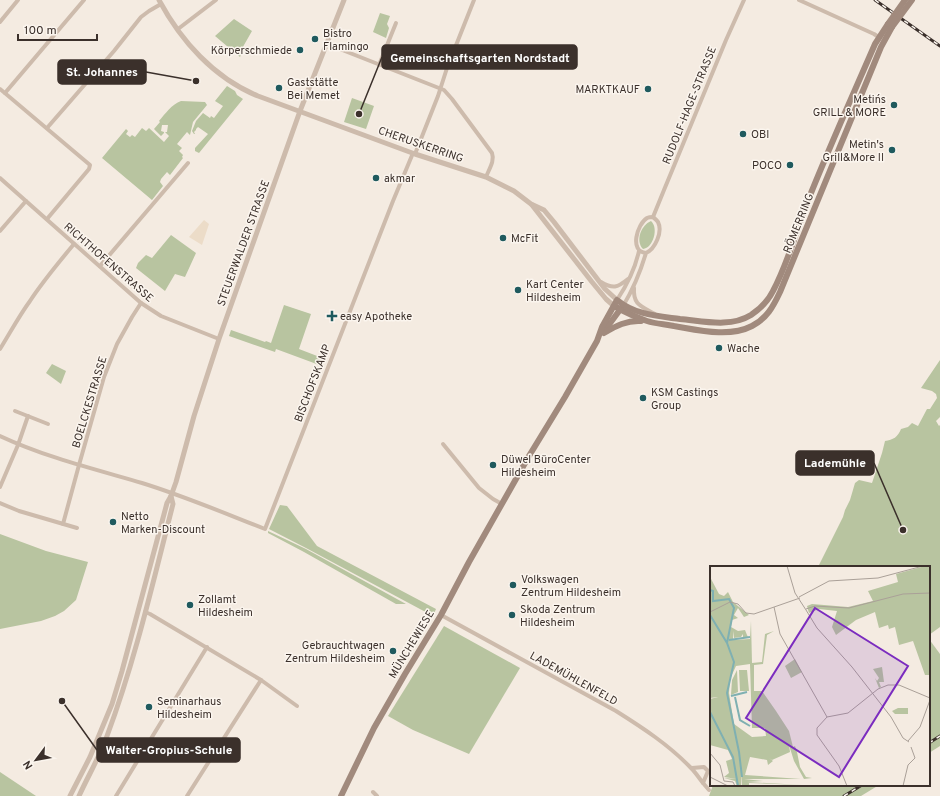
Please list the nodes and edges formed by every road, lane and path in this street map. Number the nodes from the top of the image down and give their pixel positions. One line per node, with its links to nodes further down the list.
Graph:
1 (18, 0): 11 (street)
2 (84, 0): 20 (street)
3 (216, 0): 14 (street)
4 (344, 0): 16 (street, STEUERWALDER STRASSE)
5 (474, 0): 19 (street, BISCHOFSKAMP)
6 (744, 0): 29 (street, RUDOLF-HAGE-STRASSE)
7 (799, 0): 15 (street)
8 (906, 0): 13 (main road, RÖMERRING, bridge)
9 (912, 0): 13 (main road, RÖMERRING, bridge)
10 (160, 2): 14 (street, CHERUSKERRING); 22 (street)
11 (0, 22)
12 (396, 23): 17 (street)
13 (890, 25): 15 (main road, RÖMERRING)
14 (178, 29): 21 (street, CHERUSKERRING)
15 (881, 39): 42 (main road, RÖMERRING); 43 (main road, RÖMERRING)
16 (327, 44): 17 (street); 21 (street, STEUERWALDER STRASSE)
17 (379, 65): 19 (street)
18 (0, 89): 20 (street)
19 (440, 89): 23 (street, BISCHOFSKAMP); 25 (street)
20 (5, 93): 22 (street)
21 (300, 111): 23 (street, CHERUSKERRING); 45 (street, STEUERWALDER STRASSE)
22 (47, 128): 30 (street)
23 (414, 153): 25 (street, CHERUSKERRING); 56 (street, BISCHOFSKAMP)
24 (188, 163): 35 (street)
25 (486, 177): 28 (street, CHERUSKERRING)
26 (0, 178): 27 (street, RICHTHOFENSTRASSE)
27 (26, 200): 30 (street, RICHTHOFENSTRASSE); 31 (street)
28 (531, 204): 37 (street, CHERUSKERRING); 40 (street, CHERUSKERRING)
29 (653, 217): 33 (street, RUDOLF-HAGE-STRASSE); 34 (street)
30 (47, 219): 32 (street, RICHTHOFENSTRASSE)
31 (0, 231)
32 (74, 244): 35 (street, RICHTHOFENSTRASSE); 47 (street)
33 (639, 251): 34 (street); 36 (street, RUDOLF-HAGE-STRASSE)
34 (646, 253): 38 (street)
35 (100, 266): 39 (street, RICHTHOFENSTRASSE)
36 (630, 278): 37 (street); 40 (street, RUDOLF-HAGE-STRASSE)
37 (600, 281): 40 (street, CHERUSKERRING)
38 (634, 287): 41 (street); 42 (street)
39 (141, 303): 45 (street, RICHTHOFENSTRASSE); 54 (street, BOELCKESTRASSE)
40 (616, 303): 41 (main road, CHERUSKERRING); 46 (main road, MÜNCHEWIESE)
41 (622, 308): 42 (main road, RÖMERRING); 43 (main road, RÖMERRING); 44 (main road, MÜNCHEWIESE)
42 (659, 316)
43 (649, 322): 44 (main road, MÜNCHEWIESE)
44 (604, 333): 46 (main road, MÜNCHEWIESE)
45 (219, 339): 56 (street, STEUERWALDER STRASSE)
46 (597, 341): 58 (main road, MÜNCHEWIESE)
47 (0, 349)
48 (15, 411): 49 (street)
49 (28, 416): 50 (street); 53 (street)
50 (48, 424)
51 (0, 436): 53 (street)
52 (443, 444): 58 (street)
53 (18, 445): 54 (street); 55 (street)
54 (79, 464): 56 (street); 59 (street, BOELCKESTRASSE)
55 (0, 487)
56 (172, 495): 61 (street, STEUERWALDER STRASSE); 62 (street, STEUERWALDER STRASSE)
57 (0, 503): 59 (street)
58 (502, 504): 63 (main road, MÜNCHEWIESE)
59 (63, 524): 60 (street)
60 (77, 528)
61 (138, 611): 62 (street); 71 (street, STEUERWALDER STRASSE)
62 (145, 612): 64 (street); 72 (street, STEUERWALDER STRASSE)
63 (441, 615): 67 (street, LADEMÜHLENFELD); 75 (main road, MÜNCHEWIESE)
64 (207, 648): 65 (street); 73 (street)
65 (261, 680): 66 (street); 74 (street)
66 (297, 706)
67 (692, 768): 68 (street, LADEMÜHLENFELD); 68 (street, LADEMÜHLENFELD)
68 (703, 783): 69 (street)
69 (709, 790)
70 (372, 792): 76 (street)
71 (70, 796)
72 (79, 796)
73 (116, 796)
74 (187, 796)
75 (341, 796)
76 (377, 796)

